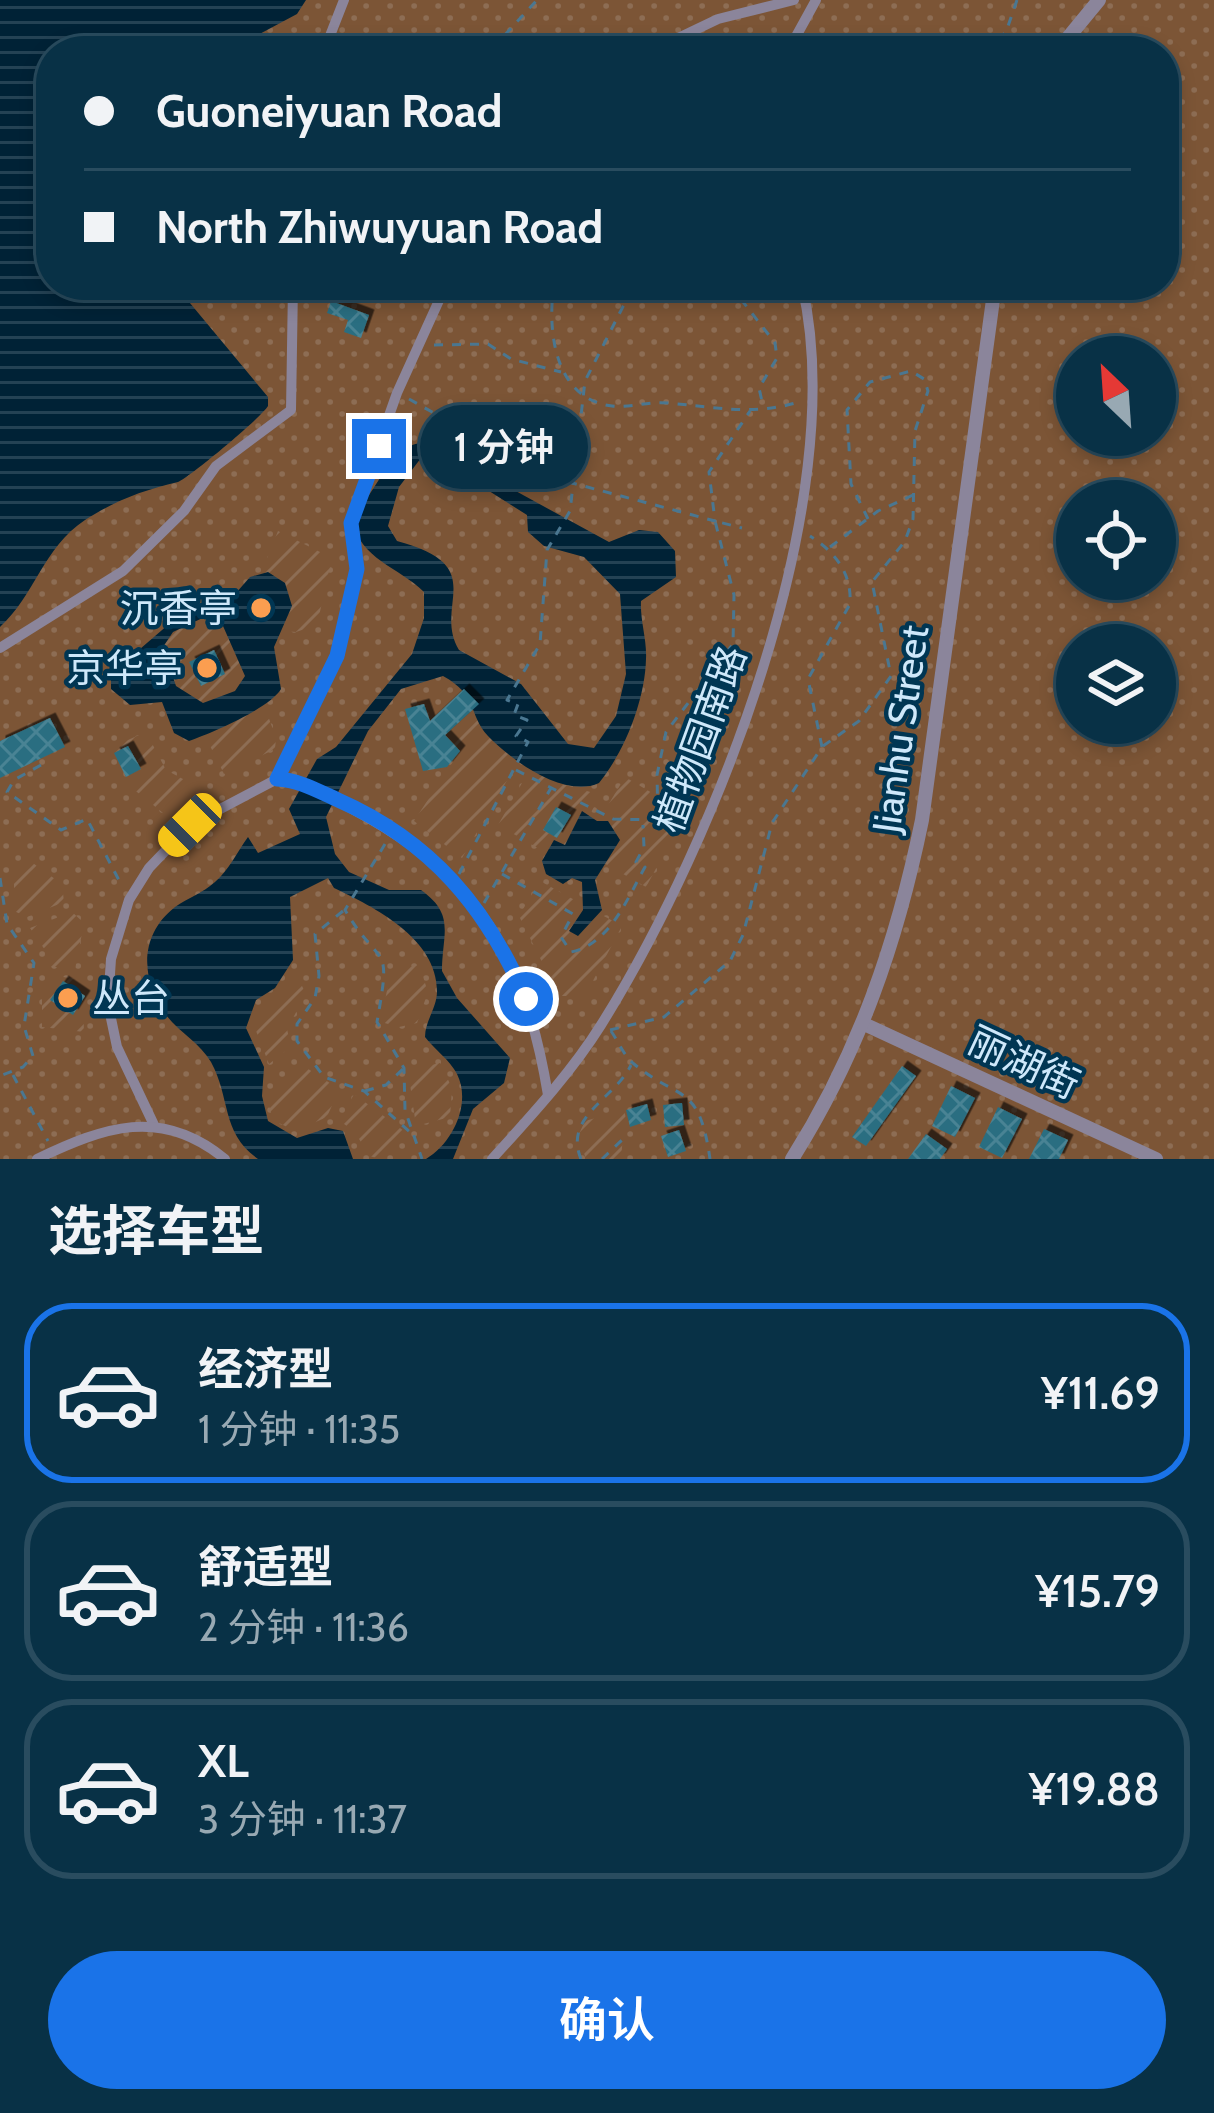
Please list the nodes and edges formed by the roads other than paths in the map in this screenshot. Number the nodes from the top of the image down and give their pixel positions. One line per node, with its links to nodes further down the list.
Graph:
1 (344, 0): 5 (street)
2 (794, 0): 6 (street)
3 (816, 0): 7 (street)
4 (1100, 0): 8 (street)
5 (330, 36)
6 (683, 36)
7 (796, 36)
8 (1070, 36)
9 (293, 300): 13 (street)
10 (439, 300): 14 (street)
11 (805, 300): 16 (street, 植物园南路)
12 (993, 300): 15 (street, Jianhu Street)
13 (0, 648)
14 (277, 779): 16 (street); 17 (street)
15 (864, 1024): 21 (street, Jianhu Street); 22 (street, 丽湖街)
16 (548, 1096): 20 (street, 植物园南路)
17 (154, 1125): 18 (street); 19 (street)
18 (37, 1159)
19 (225, 1159)
20 (492, 1159)
21 (792, 1159)
22 (1156, 1159)

